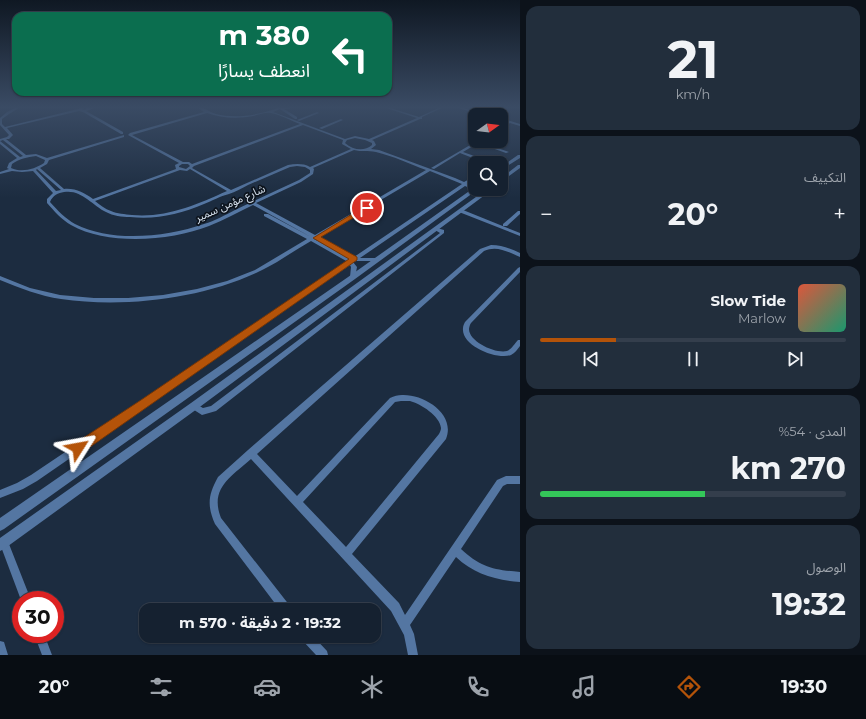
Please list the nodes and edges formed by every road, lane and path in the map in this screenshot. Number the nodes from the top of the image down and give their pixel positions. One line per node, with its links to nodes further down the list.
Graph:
1 (117, 137): 24 (street)
2 (130, 137): 29 (street)
3 (131, 137): 25 (street)
4 (264, 137): 27 (street)
5 (339, 137): 9 (street)
6 (340, 137): 9 (street)
7 (373, 137): 10 (street)
8 (374, 137): 10 (street)
9 (346, 139): 10 (street); 13 (street)
10 (368, 139): 12 (street)
11 (1, 141): 20 (street); 23 (street)
12 (374, 145): 17 (street); 34 (street)
13 (348, 147): 16 (street); 30 (street, شارع مؤمن سمير)
14 (468, 148): 18 (street)
15 (495, 148): 19 (street)
16 (354, 149): 17 (street); 30 (street, شارع مؤمن سمير)
17 (368, 149): 34 (street)
18 (460, 152): 21 (street); 34 (street)
19 (507, 152)
20 (26, 156): 23 (street); 24 (street)
21 (472, 156)
22 (520, 156): 26 (street)
23 (19, 158): 32 (street)
24 (45, 158): 31 (street)
25 (182, 163): 27 (street); 29 (street)
26 (508, 164)
27 (190, 166): 29 (street); 42 (street)
28 (520, 166): 36 (street)
29 (178, 167): 46 (street)
30 (308, 167): 42 (street, شارع مؤمن سمير); 47 (street, شارع مؤمن سمير)
31 (38, 168): 33 (street); 41 (street)
32 (10, 169): 33 (street); 35 (street)
33 (33, 169): 43 (street)
34 (431, 169): 37 (street); 39 (street); 54 (street)
35 (0, 172)
36 (508, 175)
37 (468, 178)
38 (468, 182): 39 (street)
39 (464, 185): 40 (street); 58 (street)
40 (468, 186)
41 (64, 191): 43 (street, شارع مؤمن سمير); 46 (street, شارع مؤمن سمير)
42 (229, 192): 46 (street, شارع مؤمن سمير)
43 (56, 193): 47 (street, شارع مؤمن سمير)
44 (468, 194): 55 (street)
45 (481, 196): 48 (street)
46 (91, 200)
47 (251, 204): 54 (street)
48 (463, 210): 50 (street); 51 (street); 53 (street)
49 (520, 212): 50 (street)
50 (506, 225): 52 (street)
51 (437, 228): 56 (street); 66 (street)
52 (520, 231)
53 (520, 235)
54 (314, 239): 58 (street); 62 (street)
55 (396, 246): 56 (street); 59 (street)
56 (406, 251): 65 (street)
57 (520, 255): 67 (street)
58 (352, 260): 59 (street); 61 (street); 71 (street)
59 (376, 260): 61 (street)
60 (520, 269): 63 (street)
61 (353, 277): 64 (street)
62 (0, 278)
63 (520, 342)
64 (245, 352): 65 (street); 68 (street)
65 (256, 361): 66 (street)
66 (194, 406): 69 (street)
67 (251, 453): 72 (street); 79 (street)
68 (101, 455): 69 (street); 73 (street)
69 (109, 467): 74 (street)
70 (520, 480): 75 (street)
71 (0, 494)
72 (297, 502): 76 (street); 76 (street)
73 (0, 525)
74 (2, 544): 78 (street)
75 (455, 550): 77 (street); 80 (street)
76 (346, 554): 80 (street)
77 (520, 577)
78 (22, 591)
79 (281, 603)
80 (405, 624): 87 (street)
81 (42, 643): 85 (street)
82 (311, 643): 86 (street)
83 (0, 646): 84 (street)
84 (3, 655)
85 (47, 655)
86 (323, 655)
87 (413, 655)

